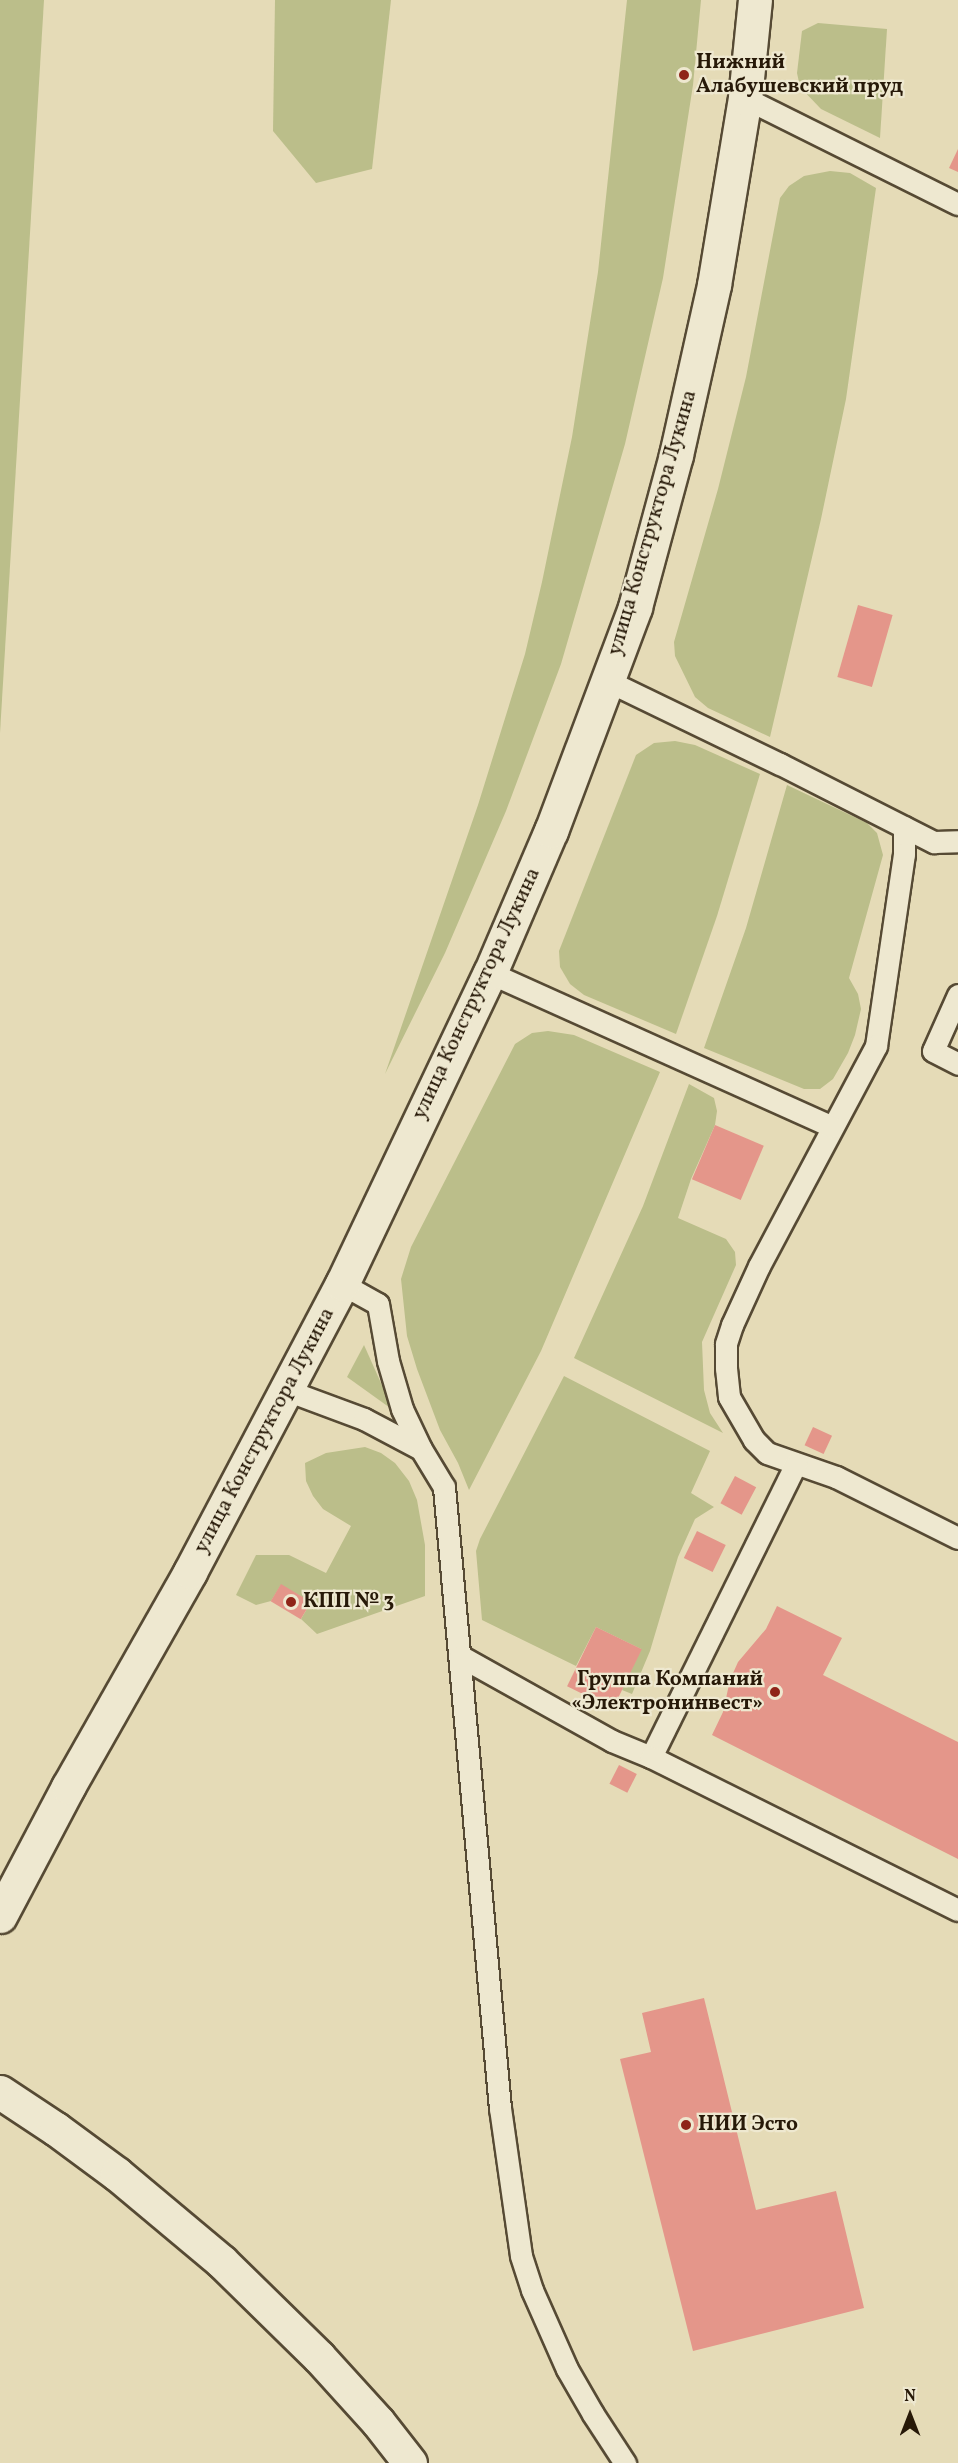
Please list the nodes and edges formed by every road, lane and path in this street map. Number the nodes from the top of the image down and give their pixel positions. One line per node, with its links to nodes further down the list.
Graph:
1 (755, 0): 2 (street, улица Конструктора Лукина)
2 (745, 98): 3 (lane); 4 (street, улица Конструктора Лукина)
3 (958, 204)
4 (608, 681): 5 (lane); 7 (street, улица Конструктора Лукина)
5 (904, 827): 6 (lane); 10 (lane)
6 (958, 841)
7 (490, 973): 10 (lane); 11 (street, улица Конструктора Лукина)
8 (958, 995): 9 (lane)
9 (958, 1064)
10 (832, 1127): 14 (lane)
11 (342, 1284): 12 (street, улица Конструктора Лукина); 13 (lane)
12 (286, 1390): 13 (lane); 19 (street, улица Конструктора Лукина)
13 (421, 1449): 16 (lane)
14 (796, 1464): 15 (lane); 17 (lane)
15 (958, 1538)
16 (459, 1656): 17 (lane); 22 (lane)
17 (651, 1757): 18 (lane)
18 (958, 1910)
19 (0, 1916)
20 (0, 2092): 21 (street)
21 (410, 2463)
22 (625, 2463)

